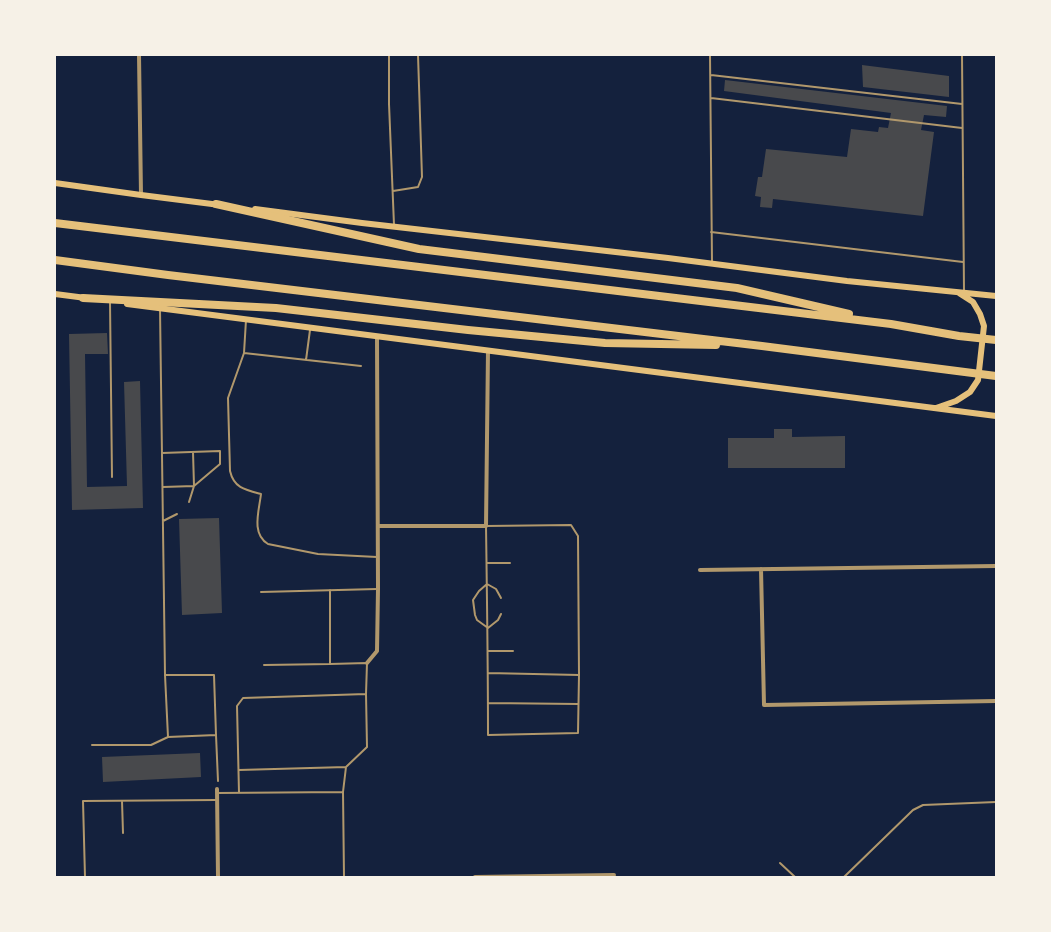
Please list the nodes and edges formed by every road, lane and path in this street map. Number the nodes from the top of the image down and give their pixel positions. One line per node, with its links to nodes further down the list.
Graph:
1 (140, 55): 12 (street)
2 (389, 55): 11 (lane)
3 (418, 55): 11 (lane)
4 (710, 55): 6 (lane)
5 (962, 55): 8 (lane)
6 (710, 75): 7 (lane); 8 (lane)
7 (711, 98): 9 (lane); 16 (lane)
8 (962, 104): 9 (lane)
9 (962, 128): 18 (lane)
10 (55, 183): 12 (main road)
11 (393, 191): 15 (lane)
12 (141, 195): 13 (main road)
13 (216, 204): 15 (main road); 27 (highway)
14 (55, 223): 27 (highway)
15 (394, 226): 19 (main road)
16 (711, 232): 18 (lane); 19 (lane)
17 (55, 260): 31 (highway)
18 (964, 262): 20 (lane)
19 (712, 264): 20 (main road)
20 (960, 292): 22 (main road); 37 (main road)
21 (55, 294): 23 (main road)
22 (996, 296)
23 (83, 298): 24 (main road); 31 (highway)
24 (110, 302): 25 (main road); 41 (lane)
25 (160, 308): 26 (main road); 40 (lane)
26 (246, 319): 28 (main road); 33 (lane)
27 (891, 324): 30 (highway)
28 (310, 327): 29 (main road); 34 (lane)
29 (377, 336): 32 (main road); 47 (street)
30 (996, 340)
31 (762, 346): 36 (highway)
32 (488, 350): 37 (main road); 48 (street)
33 (244, 353): 34 (lane); 49 (lane)
34 (306, 360): 35 (lane)
35 (361, 366)
36 (996, 376)
37 (935, 408): 38 (main road)
38 (996, 416)
39 (193, 452): 40 (lane); 42 (lane); 42 (lane)
40 (162, 453): 43 (lane)
41 (112, 477)
42 (194, 486): 43 (lane); 44 (lane)
43 (163, 487): 46 (lane)
44 (189, 502)
45 (177, 514): 46 (lane)
46 (163, 522): 68 (lane)
47 (378, 526): 48 (street); 49 (street)
48 (486, 526): 50 (lane); 69 (lane)
49 (378, 557): 56 (street)
50 (487, 563): 51 (lane); 55 (lane)
51 (510, 563)
52 (996, 566): 53 (street)
53 (761, 569): 54 (street); 71 (street)
54 (700, 570)
55 (487, 584): 59 (lane); 61 (lane); 61 (lane)
56 (378, 589): 57 (lane); 64 (street)
57 (330, 590): 58 (lane); 65 (lane)
58 (261, 592)
59 (501, 598)
60 (501, 614): 61 (lane)
61 (488, 628): 62 (lane)
62 (488, 651): 63 (lane); 67 (lane)
63 (513, 651)
64 (367, 663): 65 (lane); 70 (lane)
65 (330, 664): 66 (lane)
66 (264, 665)
67 (488, 673): 69 (lane); 72 (lane)
68 (165, 675): 74 (lane); 75 (lane)
69 (578, 675): 73 (lane)
70 (366, 694): 77 (lane); 78 (lane)
71 (996, 701)
72 (488, 703): 73 (lane); 73 (lane)
73 (578, 704)
74 (216, 735): 75 (lane); 79 (lane)
75 (168, 737): 76 (lane)
76 (92, 745)
77 (346, 767): 78 (lane); 81 (lane)
78 (239, 770): 82 (lane)
79 (218, 781)
80 (217, 791): 82 (lane); 83 (street)
81 (343, 792): 82 (lane); 92 (lane)
82 (239, 793)
83 (217, 800): 84 (lane); 91 (street)
84 (122, 801): 86 (lane); 90 (lane)
85 (996, 802): 95 (lane)
86 (123, 833)
87 (780, 863): 94 (lane)
88 (614, 875): 89 (street)
89 (513, 876): 93 (street)
90 (85, 877)
91 (218, 877)
92 (344, 877)
93 (474, 877)
94 (795, 877)
95 (844, 877)

